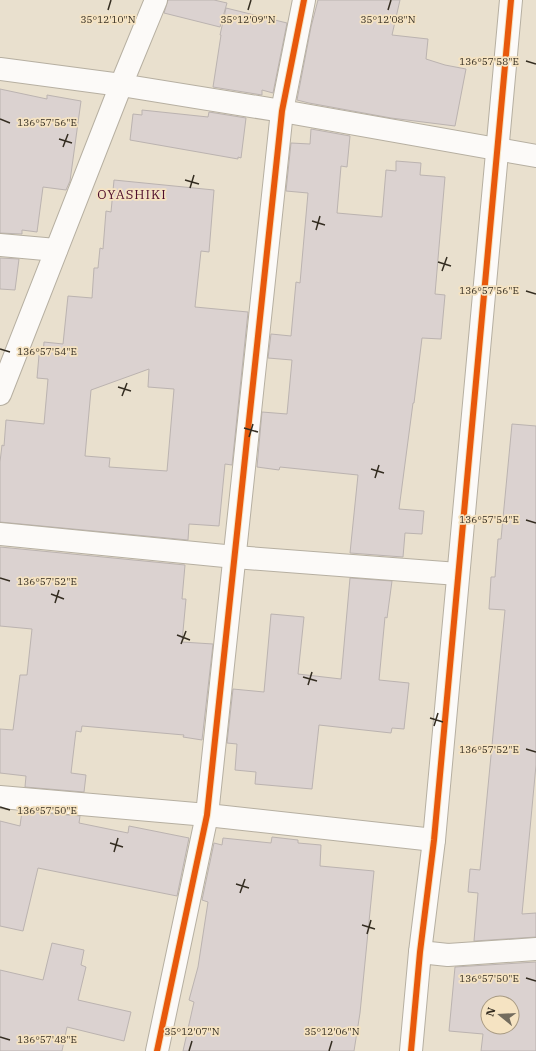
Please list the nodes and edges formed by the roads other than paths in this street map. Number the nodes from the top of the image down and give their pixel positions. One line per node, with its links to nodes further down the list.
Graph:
1 (156, 0): 5 (street)
2 (304, 0): 6 (street)
3 (511, 0): 7 (street)
4 (0, 69): 5 (street)
5 (121, 85): 6 (street); 10 (street)
6 (282, 111): 7 (street); 13 (street)
7 (497, 148): 8 (street); 14 (street)
8 (536, 156)
9 (0, 245): 10 (street)
10 (56, 250): 11 (street)
11 (0, 394)
12 (0, 534): 13 (street)
13 (235, 558): 14 (street); 16 (street)
14 (458, 574): 17 (street)
15 (0, 797): 16 (street)
16 (207, 815): 17 (street); 20 (street)
17 (434, 840): 19 (street)
18 (536, 949): 19 (street)
19 (420, 952): 21 (street)
20 (156, 1051)
21 (412, 1051)

